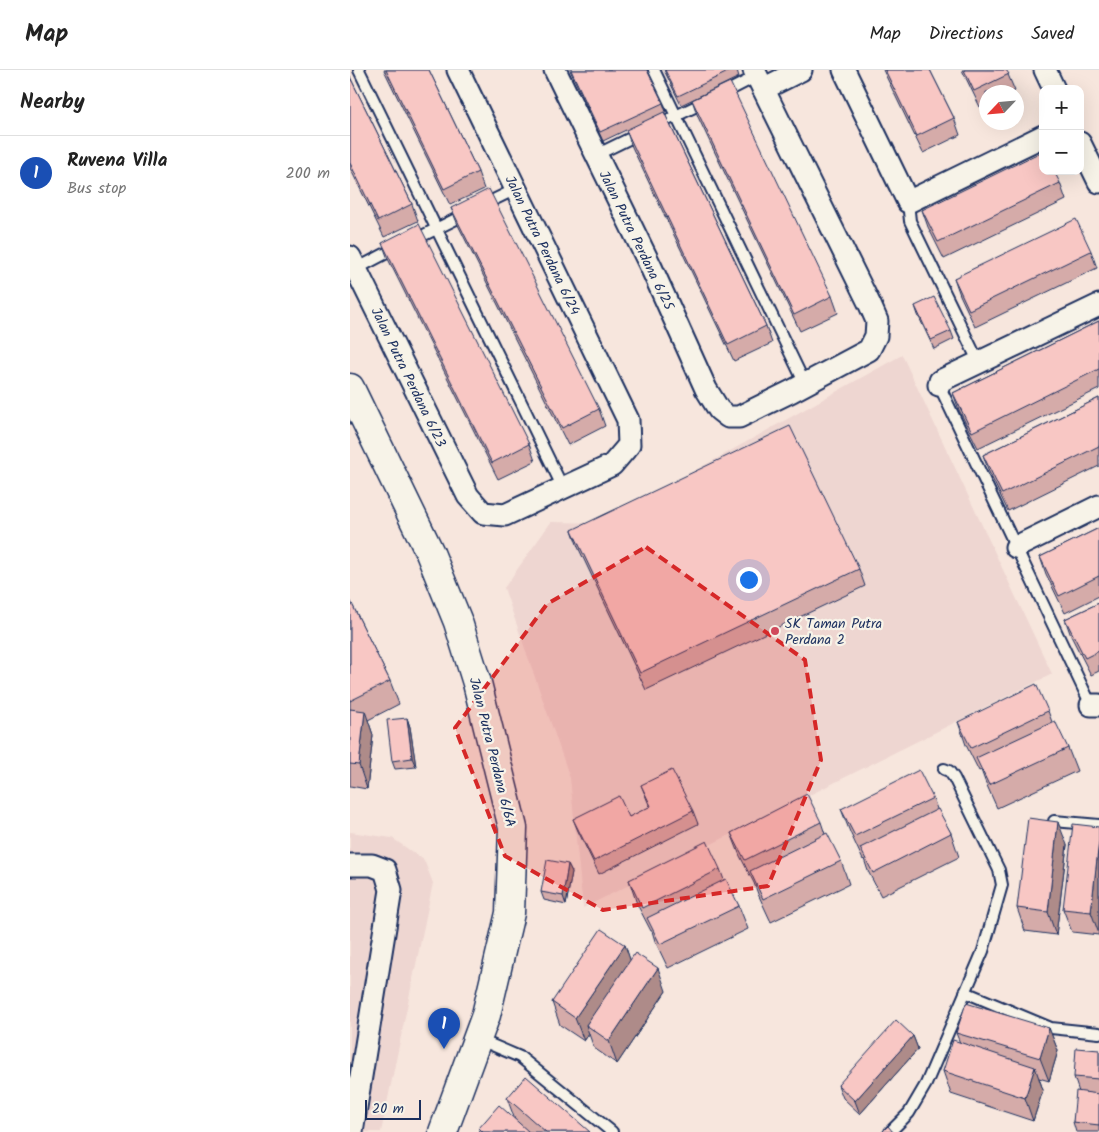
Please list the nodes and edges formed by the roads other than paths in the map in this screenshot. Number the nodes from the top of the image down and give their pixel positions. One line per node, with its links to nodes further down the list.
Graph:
1 (359, 70): 17 (lane)
2 (458, 70): 15 (street, Jalan Putra Perdana 6/24)
3 (555, 70): 13 (street, Jalan Putra Perdana 6/25)
4 (654, 70): 10 (lane)
5 (801, 70): 8 (street)
6 (844, 70): 16 (street)
7 (1045, 70): 9 (street)
8 (758, 78): 10 (lane); 21 (street)
9 (1052, 85)
10 (676, 116): 13 (lane); 21 (lane)
11 (1039, 138): 16 (street)
12 (1084, 151): 14 (street)
13 (596, 155): 21 (street, Jalan Putra Perdana 6/25)
14 (1099, 182)
15 (516, 189): 17 (lane); 24 (street, Jalan Putra Perdana 6/24)
16 (908, 202): 20 (lane)
17 (436, 228): 18 (lane); 25 (lane)
18 (354, 274): 25 (street, Jalan Putra Perdana 6/23)
19 (1099, 305): 20 (street)
20 (979, 363): 22 (street)
21 (806, 384)
22 (939, 385): 27 (lane)
23 (350, 388): 35 (street, Jalan Putra Perdana 6/6A)
24 (628, 420): 25 (street, Jalan Putra Perdana 6/23)
25 (564, 488)
26 (1099, 506): 27 (street)
27 (1016, 547): 28 (lane)
28 (1095, 705)
29 (944, 769): 33 (lane)
30 (1054, 821): 31 (lane)
31 (1099, 825)
32 (350, 865): 36 (street)
33 (965, 992): 34 (lane); 39 (lane)
34 (1099, 1033)
35 (478, 1038): 37 (street, Jalan Putra Perdana 6/6A); 38 (lane)
36 (352, 1132)
37 (443, 1132)
38 (612, 1132)
39 (890, 1132)

